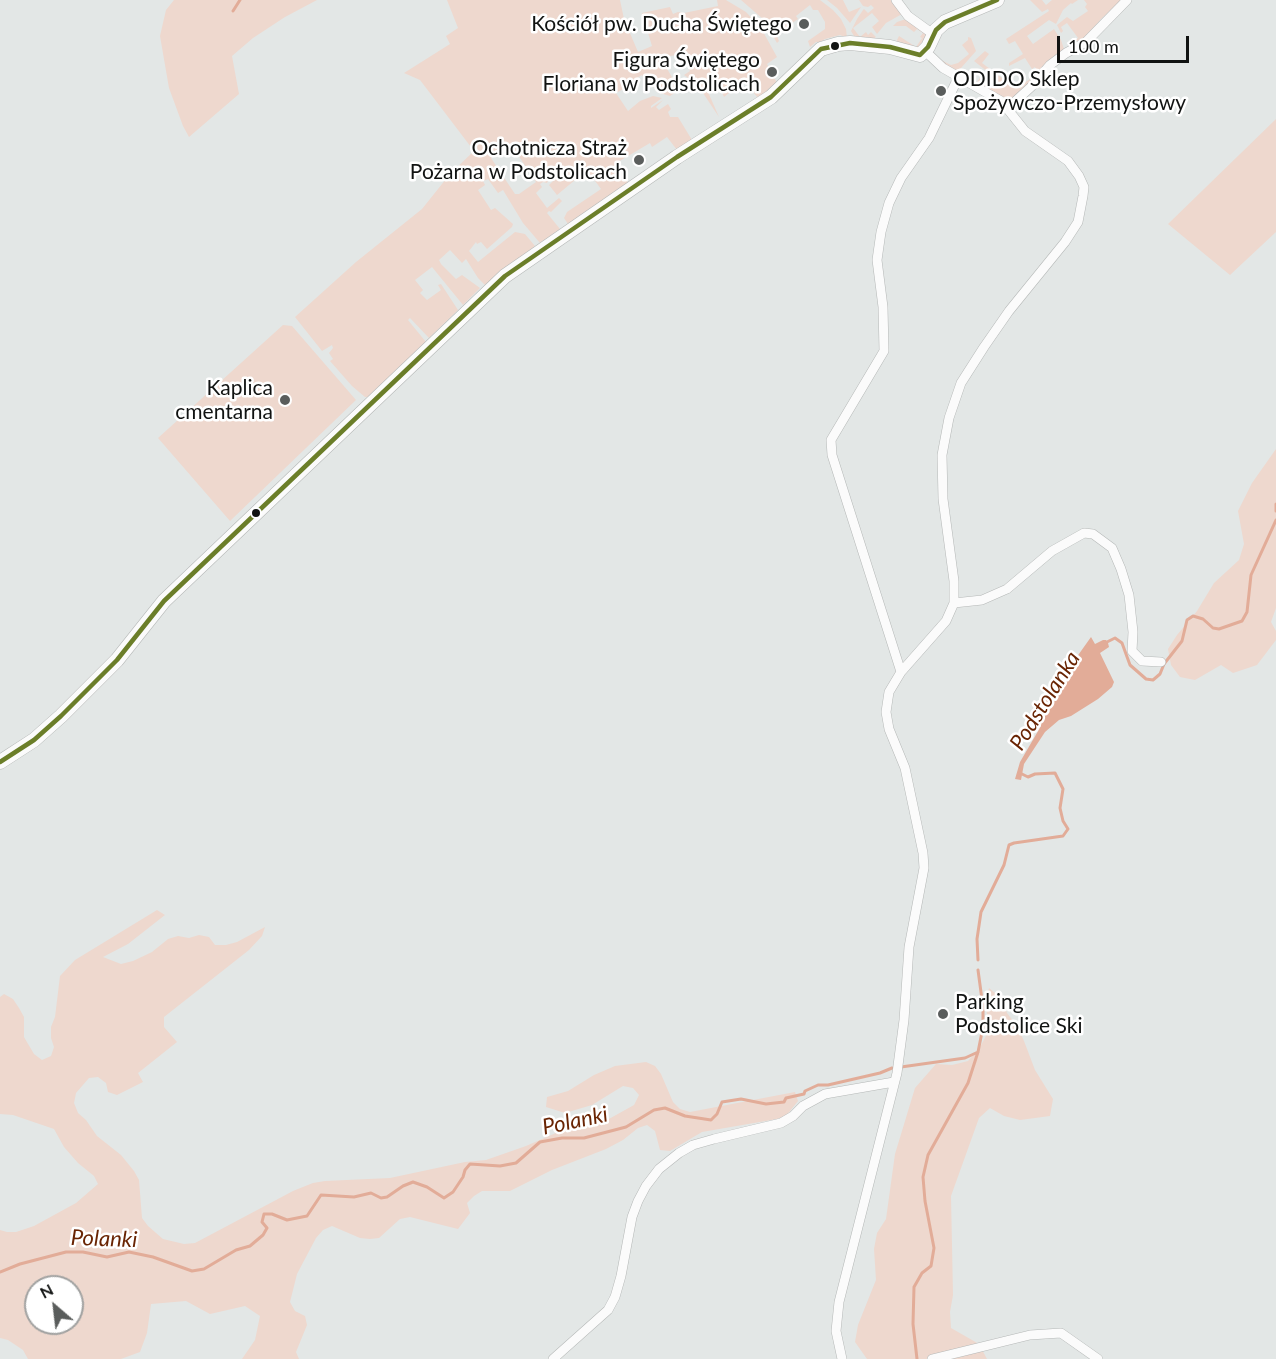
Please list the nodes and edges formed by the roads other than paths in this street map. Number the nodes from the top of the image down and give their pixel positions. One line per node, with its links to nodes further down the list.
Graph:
1 (896, 0): 4 (street)
2 (997, 0): 4 (street)
3 (1127, 0): 7 (street)
4 (933, 34): 5 (street)
5 (925, 51): 6 (street); 11 (street)
6 (959, 76): 7 (street); 10 (street)
7 (1008, 108): 8 (street)
8 (954, 603): 9 (street); 10 (street)
9 (1161, 662)
10 (901, 672): 12 (street)
11 (0, 762)
12 (894, 1082): 13 (street); 14 (street)
13 (553, 1359)
14 (842, 1359)
15 (932, 1359): 16 (street)
16 (1098, 1359)

